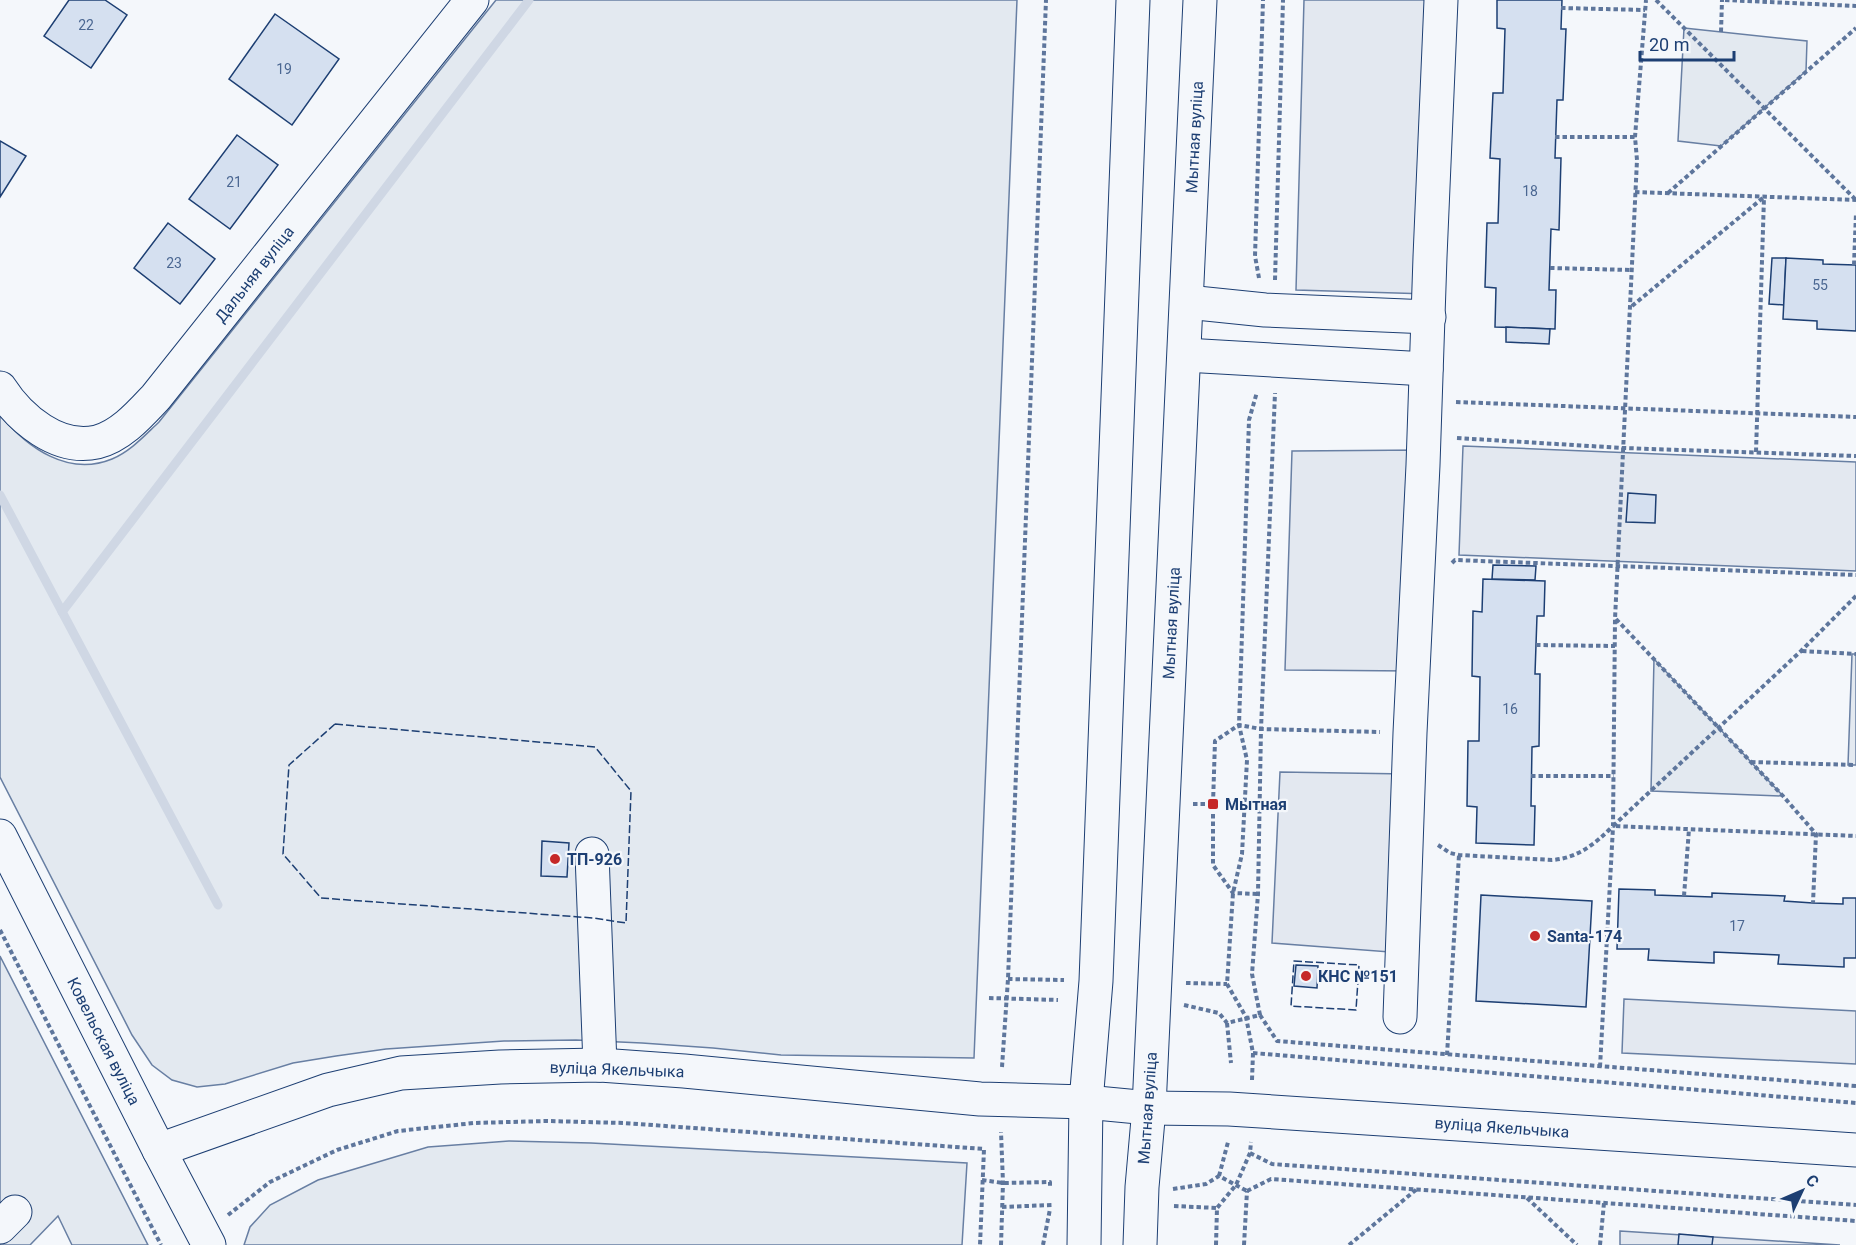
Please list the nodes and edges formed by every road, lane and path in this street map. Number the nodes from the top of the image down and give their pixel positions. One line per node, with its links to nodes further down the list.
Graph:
1 (472, 0): 34 (main road, Дальняя вуліца)
2 (1046, 0): 75 (path)
3 (1133, 0): 88 (main road)
4 (1200, 0): 27 (main road, Мытная вуліца)
5 (1263, 0): 29 (path)
6 (1283, 0): 29 (path)
7 (1442, 0): 30 (main road)
8 (1646, 0): 13 (path)
9 (1656, 0): 16 (path)
10 (1724, 0): 11 (path); 15 (path)
11 (1856, 6)
12 (1561, 8): 13 (path)
13 (1645, 10): 18 (path)
14 (1856, 28): 16 (path)
15 (1721, 32)
16 (1764, 107): 20 (path); 22 (path)
17 (1555, 137): 18 (path)
18 (1635, 137): 19 (path)
19 (1635, 192): 20 (path); 26 (path)
20 (1668, 193): 21 (path)
21 (1764, 197): 22 (path); 28 (path); 36 (path)
22 (1856, 200)
23 (1856, 213): 24 (path)
24 (1854, 265)
25 (1550, 268): 26 (path)
26 (1632, 270): 28 (path)
27 (1187, 303): 29 (main road); 31 (main road, Мытная вуліца)
28 (1631, 307): 35 (path)
29 (1270, 310): 30 (main road)
30 (1429, 317): 33 (main road)
31 (1185, 356): 32 (main road); 59 (main road, Мытная вуліца)
32 (1270, 360): 33 (main road); 51 (path); 53 (path)
33 (1425, 384): 35 (path); 54 (main road)
34 (0, 388)
35 (1624, 409): 36 (path); 39 (path)
36 (1757, 413): 37 (path); 40 (path)
37 (1856, 417)
38 (1450, 436): 39 (path)
39 (1623, 448): 40 (path); 43 (path)
40 (1756, 453): 41 (path)
41 (1856, 456)
42 (1448, 565): 43 (path)
43 (1617, 567): 44 (path); 46 (path)
44 (1856, 575)
45 (1856, 596): 49 (path)
46 (1615, 619): 48 (path); 52 (path)
47 (1536, 645): 48 (path)
48 (1615, 646): 58 (path)
49 (1801, 651): 50 (path); 52 (path)
50 (1856, 654)
51 (1239, 725): 53 (path); 60 (path); 69 (path)
52 (1718, 727): 55 (path); 61 (path)
53 (1261, 729): 54 (path); 70 (path)
54 (1410, 733): 80 (main road)
55 (1751, 762): 56 (path); 63 (path)
56 (1856, 765)
57 (1531, 776): 58 (path)
58 (1614, 776): 61 (path)
59 (1162, 803): 60 (path); 90 (main road, Мытная вуліца)
60 (1213, 804): 69 (path)
61 (1613, 826): 62 (path); 68 (path); 86 (path)
62 (1689, 829): 63 (path); 71 (path)
63 (1816, 834): 65 (path); 72 (path)
64 (0, 836): 92 (main road, Ковельская вуліца)
65 (1856, 836)
66 (1436, 843): 68 (path)
67 (592, 854): 85 (main road)
68 (1459, 855): 83 (path)
69 (1233, 893): 70 (path); 79 (path)
70 (1258, 894): 78 (path)
71 (1684, 896)
72 (1813, 903)
73 (0, 930): 107 (path)
74 (988, 998): 75 (path)
75 (1007, 998): 76 (path)
76 (1058, 1000)
77 (1180, 1004): 81 (path)
78 (1260, 1015): 79 (path); 83 (path)
79 (1246, 1017): 81 (path)
80 (1400, 1017)
81 (1227, 1023): 84 (path)
82 (1253, 1053): 89 (path)
83 (1447, 1055): 86 (path)
84 (1231, 1063)
85 (600, 1065): 88 (main road, вуліца Якельчыка); 92 (main road, вуліца Якельчыка)
86 (1600, 1067): 87 (path)
87 (1856, 1086)
88 (1086, 1102): 90 (main road, вуліца Якельчыка); 111 (main road)
89 (1856, 1103)
90 (1149, 1108): 93 (main road, вуліца Якельчыка); 112 (main road, Мытная вуліца)
91 (1229, 1136): 95 (path)
92 (159, 1150): 106 (main road, Ковельская вуліца)
93 (1856, 1150)
94 (1250, 1153): 104 (path)
95 (1219, 1176): 98 (path); 99 (path)
96 (982, 1180): 97 (path); 106 (path); 108 (path)
97 (1003, 1183): 109 (path); 110 (path)
98 (1236, 1185): 101 (path); 113 (path)
99 (1173, 1189)
100 (1417, 1189): 101 (path); 102 (path); 115 (path)
101 (1247, 1191): 114 (path)
102 (1527, 1197): 103 (path); 116 (path)
103 (1604, 1203): 105 (path); 117 (path)
104 (1856, 1206)
105 (1856, 1221)
106 (207, 1239)
107 (161, 1245)
108 (980, 1245)
109 (1001, 1245)
110 (1043, 1245)
111 (1084, 1245)
112 (1140, 1245)
113 (1216, 1245)
114 (1244, 1245)
115 (1348, 1245)
116 (1577, 1245)
117 (1600, 1245)

